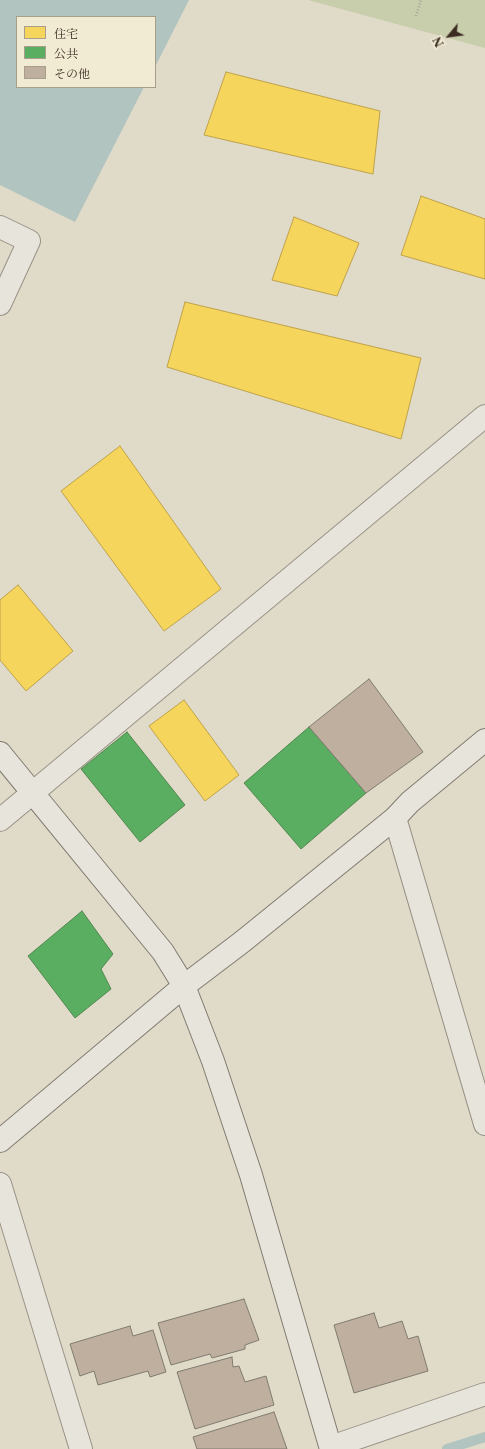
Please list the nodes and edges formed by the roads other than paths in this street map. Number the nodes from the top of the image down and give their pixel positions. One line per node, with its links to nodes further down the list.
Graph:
1 (0, 227): 2 (street)
2 (0, 304)
3 (485, 416): 6 (street)
4 (485, 740): 7 (street)
5 (0, 753): 6 (street)
6 (33, 792): 8 (street); 9 (street)
7 (395, 818): 9 (street); 10 (street)
8 (0, 820)
9 (184, 986): 11 (street); 14 (street)
10 (485, 1124)
11 (0, 1140)
12 (0, 1184): 15 (street)
13 (485, 1394): 14 (street)
14 (331, 1448)
15 (81, 1449)

